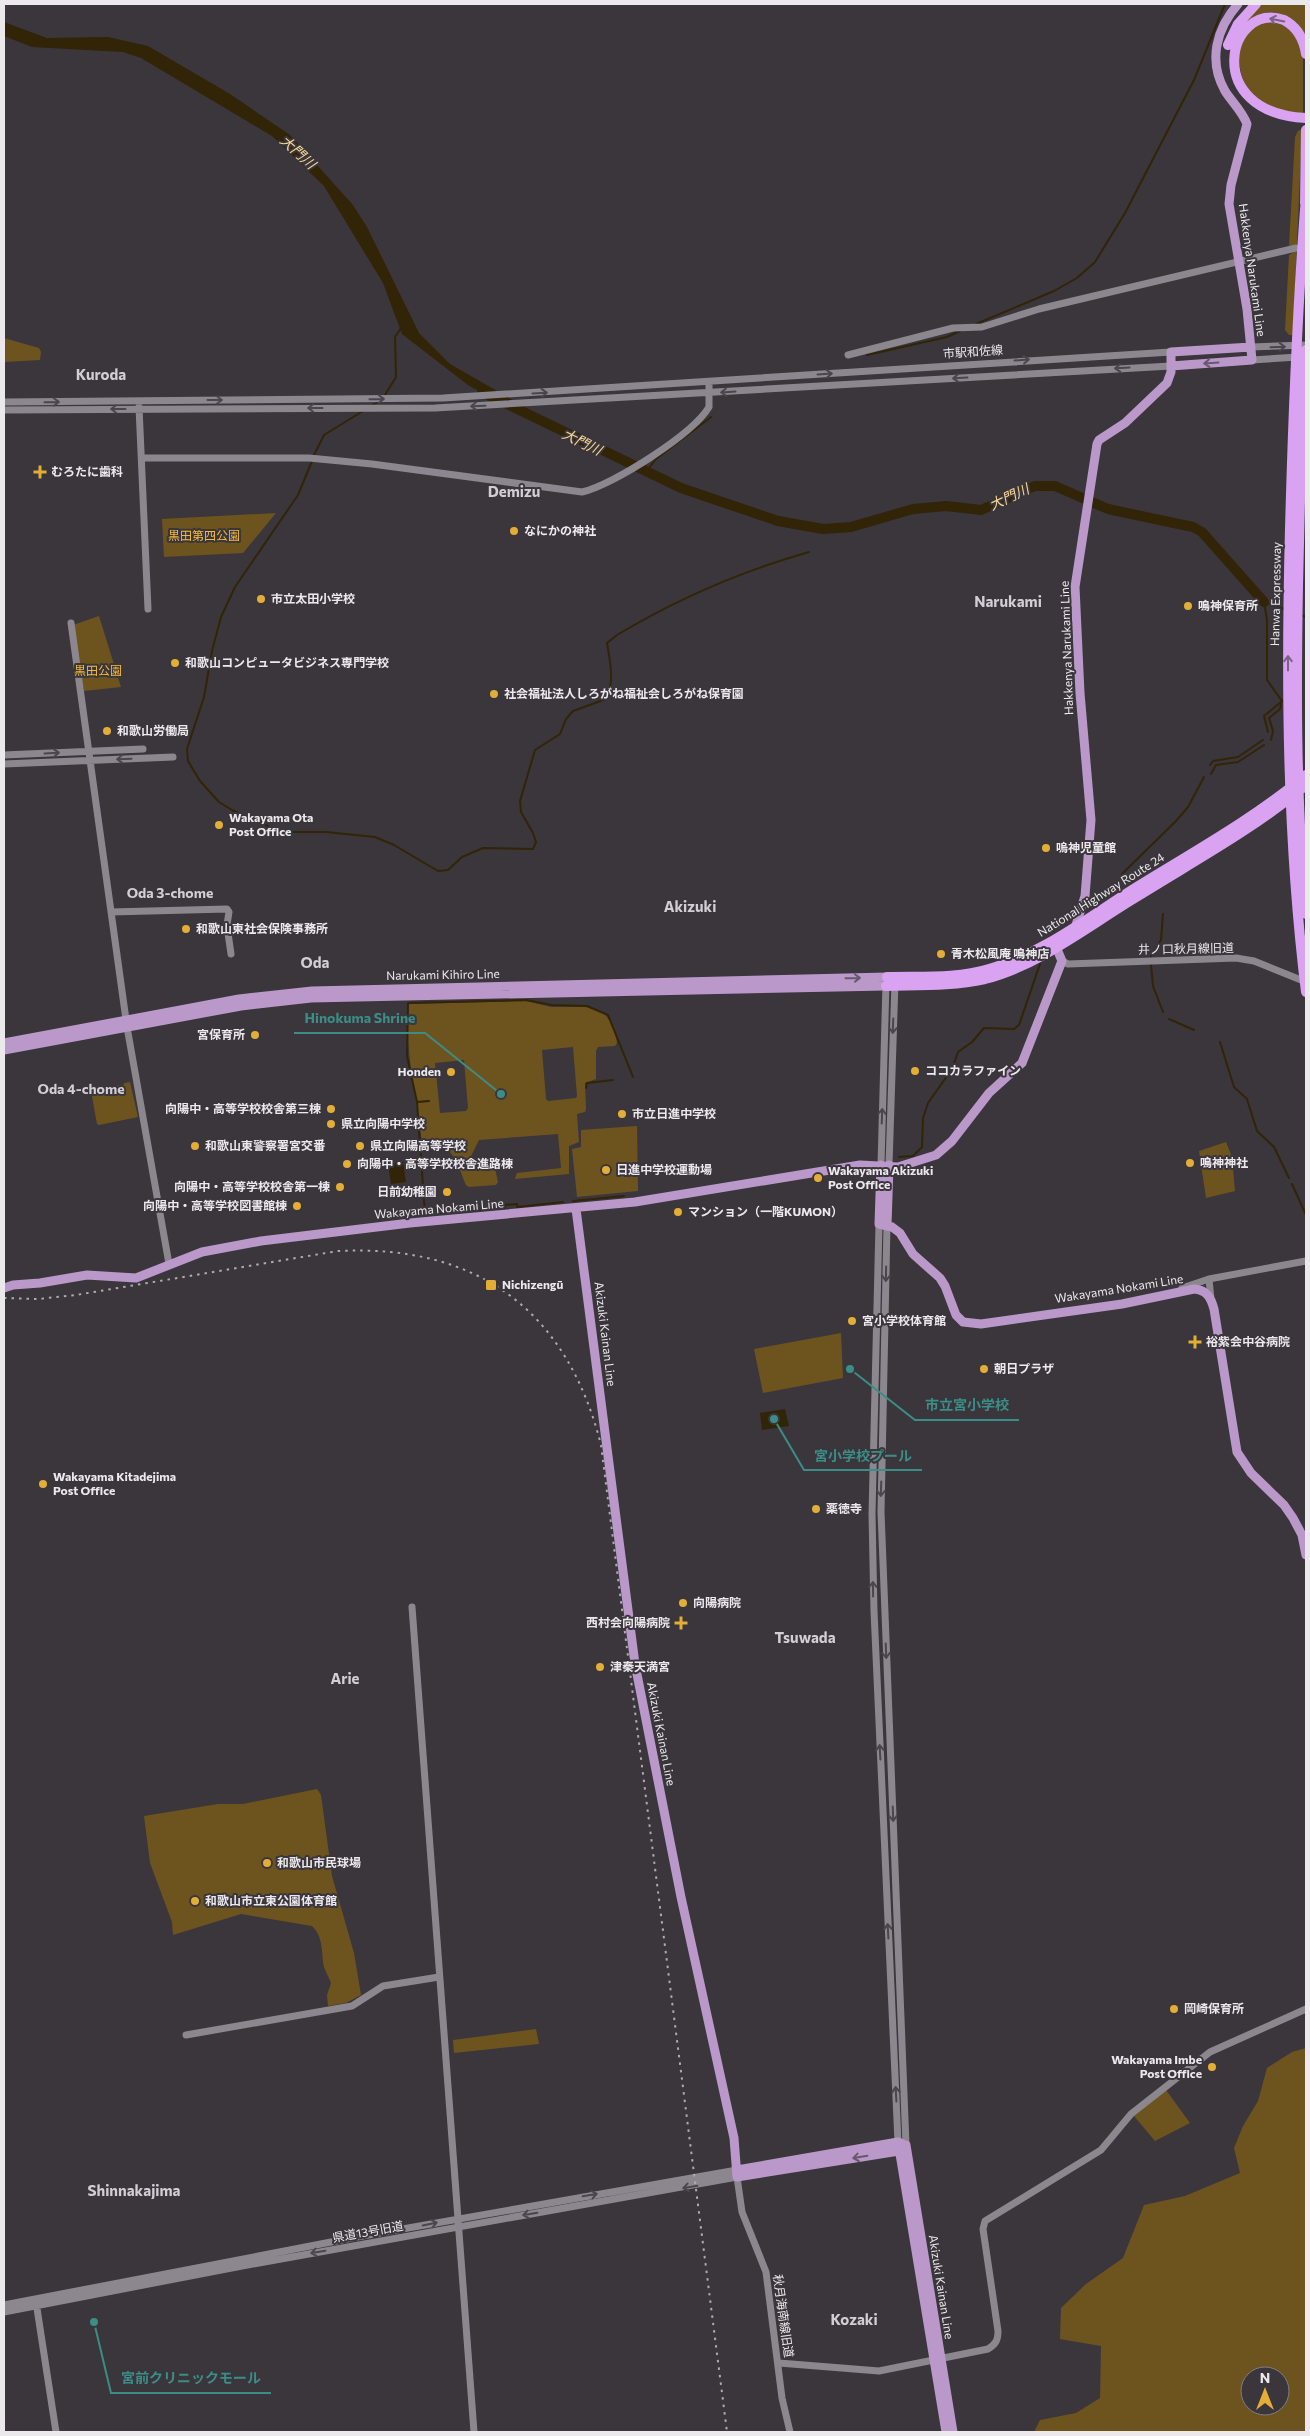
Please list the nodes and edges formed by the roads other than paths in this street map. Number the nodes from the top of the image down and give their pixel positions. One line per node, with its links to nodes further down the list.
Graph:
1 (1238, 4): 11 (main road, Hakkenya Narukami Line)
2 (1256, 4): 5 (highway)
3 (1306, 54): 4 (highway, one-way to 4)
4 (1306, 118)
5 (1306, 124)
6 (1306, 130): 7 (highway)
7 (1306, 137): 9 (highway)
8 (1306, 198): 9 (highway, Hanwa Expressway)
9 (1305, 212): 29 (highway, Hanwa Expressway, one-way to 9)
10 (1296, 248): 11 (street)
11 (1239, 260): 13 (main road, Hakkenya Narukami Line); 16 (street)
12 (1306, 345): 13 (street, one-way to 12)
13 (1251, 348): 15 (main road, Hakkenya Narukami Line); 18 (main road, Hakkenya Narukami Line)
14 (1306, 350): 29 (highway, Hanwa Expressway)
15 (1171, 352): 19 (main road, Hakkenya Narukami Line); 20 (street, 市駅和佐線, one-way to 15)
16 (848, 355)
17 (1306, 357): 18 (street)
18 (1252, 360): 19 (main road, one-way to 19)
19 (1171, 366): 21 (street, 市駅和佐線, one-way to 21); 41 (main road, Hakkenya Narukami Line)
20 (709, 382): 21 (street); 22 (street, 市駅和佐線, one-way to 20)
21 (709, 393): 24 (street, 市駅和佐線, one-way to 24); 26 (street)
22 (134, 401): 23 (street, 市駅和佐線, one-way to 22); 24 (street)
23 (4, 402)
24 (140, 409): 25 (street, 市駅和佐線, one-way to 25); 26 (street)
25 (4, 410)
26 (142, 458): 27 (street)
27 (148, 609)
28 (72, 623): 31 (street)
29 (1292, 710): 36 (highway, Hanwa Expressway)
30 (144, 749): 31 (street)
31 (88, 751): 32 (street, one-way to 31); 34 (street)
32 (4, 755)
33 (173, 756): 34 (street, one-way to 34)
34 (90, 760): 35 (street); 39 (street)
35 (4, 764)
36 (1297, 776): 38 (highway, Hanwa Expressway); 41 (highway, National Highway Route 24)
37 (1306, 785): 41 (highway, National Highway Route 24)
38 (1294, 808): 40 (highway, Hanwa Expressway); 47 (highway, Hanwa Expressway)
39 (111, 912): 43 (street); 48 (street)
40 (1306, 914)
41 (1078, 929): 42 (highway, National Highway Route 24)
42 (1054, 943): 44 (main road); 45 (highway, National Highway Route 24)
43 (231, 954)
44 (1062, 961): 46 (street, 井ノ口秋月線旧道); 51 (main road, Wakayama Nokami Line)
45 (891, 981): 48 (main road, Narukami Kihiro Line); 51 (street)
46 (1306, 982)
47 (1306, 991)
48 (126, 1024): 49 (main road, Narukami Kihiro Line); 50 (main road, Narukami Kihiro Line); 55 (street)
49 (4, 1043)
50 (4, 1050)
51 (885, 1165): 52 (main road, Wakayama Nokami Line); 53 (main road)
52 (576, 1209): 55 (main road, Wakayama Nokami Line); 66 (main road, Akizuki Kainan Line)
53 (883, 1225): 58 (main road, Wakayama Nokami Line); 65 (street, one-way to 65); 65 (street, one-way to 53)
54 (1306, 1261): 56 (street)
55 (169, 1264): 57 (main road, Wakayama Nokami Line)
56 (1209, 1279): 58 (street); 59 (street)
57 (4, 1288)
58 (1170, 1293): 59 (main road, Wakayama Nokami Line)
59 (1211, 1299): 60 (main road)
60 (1306, 1555)
61 (412, 1606): 62 (street)
62 (438, 1977): 64 (street); 67 (street)
63 (1306, 2008): 71 (street)
64 (186, 2035)
65 (901, 2146): 66 (main road); 71 (main road, Akizuki Kainan Line)
66 (737, 2173): 67 (street, 県道13号旧道); 72 (street, 秋月海南線旧道)
67 (458, 2223): 68 (street, 県道13号旧道); 74 (street)
68 (36, 2302): 69 (street, 県道13号旧道); 70 (street, 県道13号旧道); 73 (street)
69 (4, 2305)
70 (4, 2312)
71 (937, 2359): 72 (street); 76 (main road, Akizuki Kainan Line); 77 (main road, Akizuki Kainan Line)
72 (778, 2363): 75 (street, 秋月海南線旧道)
73 (56, 2432)
74 (474, 2432)
75 (790, 2432)
76 (946, 2432)
77 (953, 2432)

